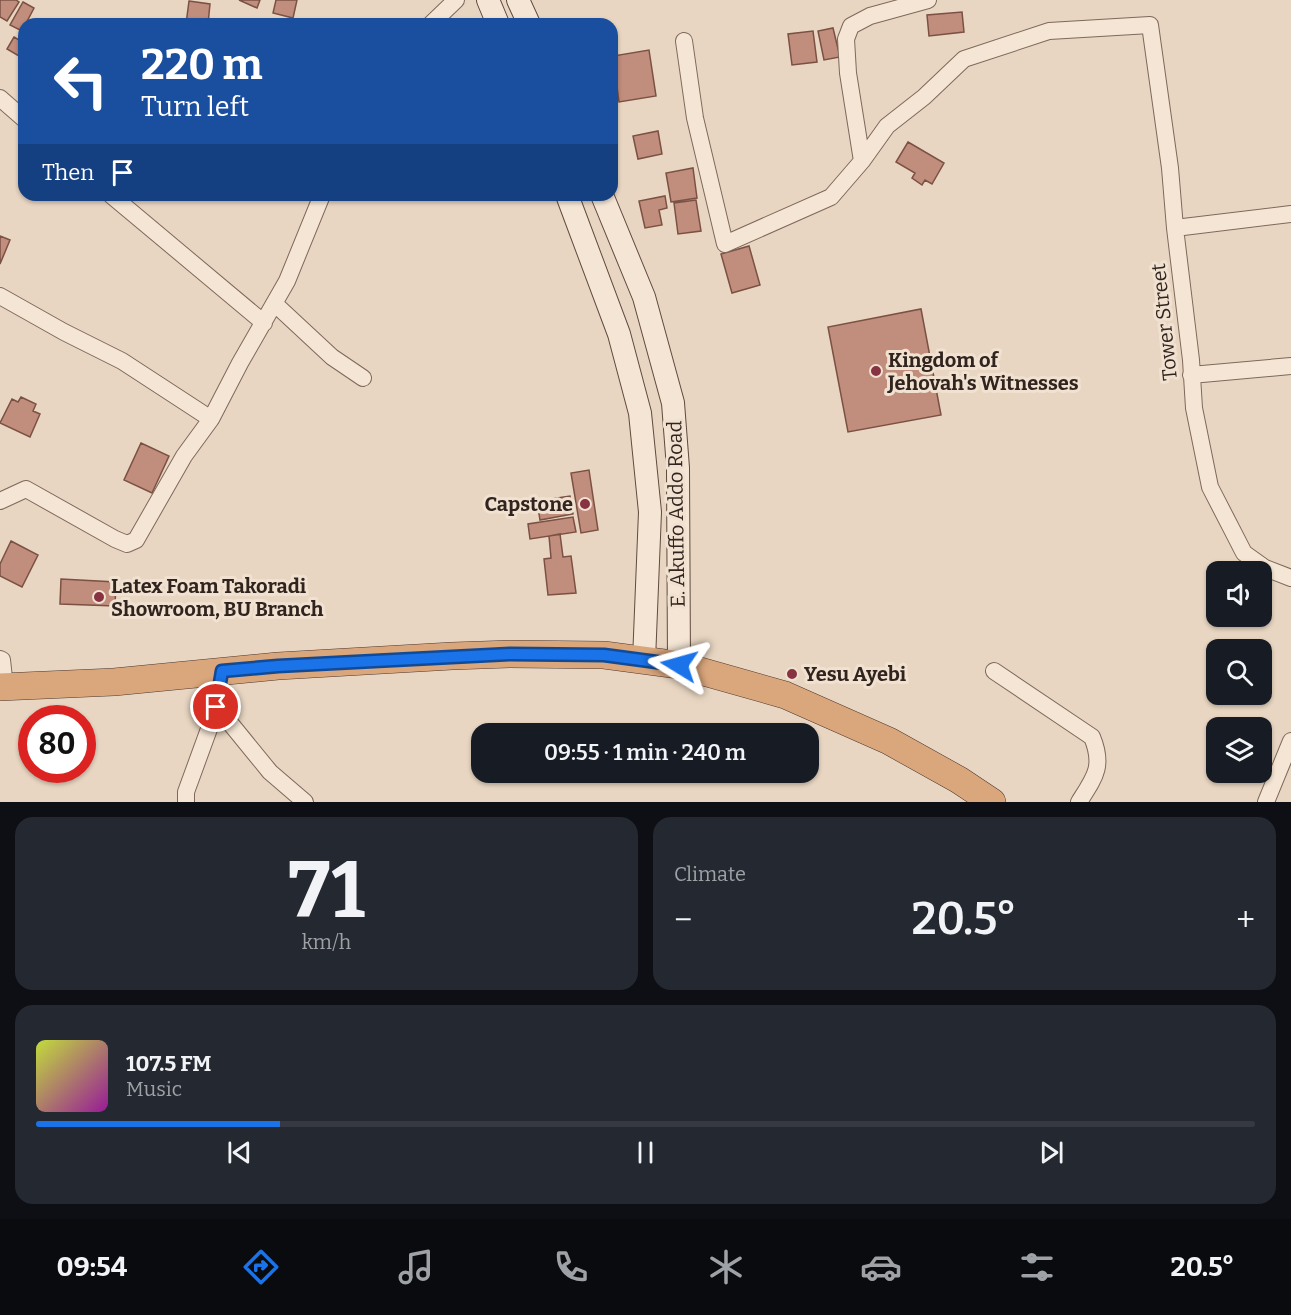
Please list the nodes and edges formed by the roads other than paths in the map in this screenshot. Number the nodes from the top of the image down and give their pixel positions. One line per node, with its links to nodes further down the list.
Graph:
1 (456, 0): 5 (street)
2 (488, 0): 6 (main road)
3 (518, 0): 7 (main road)
4 (928, 0): 11 (street)
5 (437, 18)
6 (496, 18)
7 (526, 18)
8 (684, 41): 11 (street)
9 (0, 98): 10 (street)
10 (18, 114)
11 (862, 161): 17 (street, Tower Street)
12 (118, 201): 20 (street)
13 (320, 201): 19 (street)
14 (569, 201): 28 (main road, E. Akuffo Addo Road)
15 (604, 201): 29 (main road, E. Akuffo Addo Road)
16 (1291, 214): 17 (street)
17 (1175, 228): 22 (street, Tower Street)
18 (0, 296): 24 (street)
19 (274, 304): 20 (street); 23 (street)
20 (264, 323): 24 (street)
21 (1291, 366): 22 (street)
22 (1191, 375): 26 (street, Tower Street)
23 (363, 378)
24 (211, 419): 25 (street)
25 (0, 501)
26 (1291, 578)
27 (0, 659): 32 (street)
28 (644, 660): 29 (highway); 30 (highway)
29 (679, 665): 37 (highway)
30 (222, 671): 32 (highway); 33 (street)
31 (993, 671): 38 (street)
32 (2, 687)
33 (216, 707): 35 (street); 36 (street)
34 (1291, 741): 39 (street)
35 (186, 802)
36 (305, 802)
37 (992, 802)
38 (1079, 802)
39 (1266, 802)

